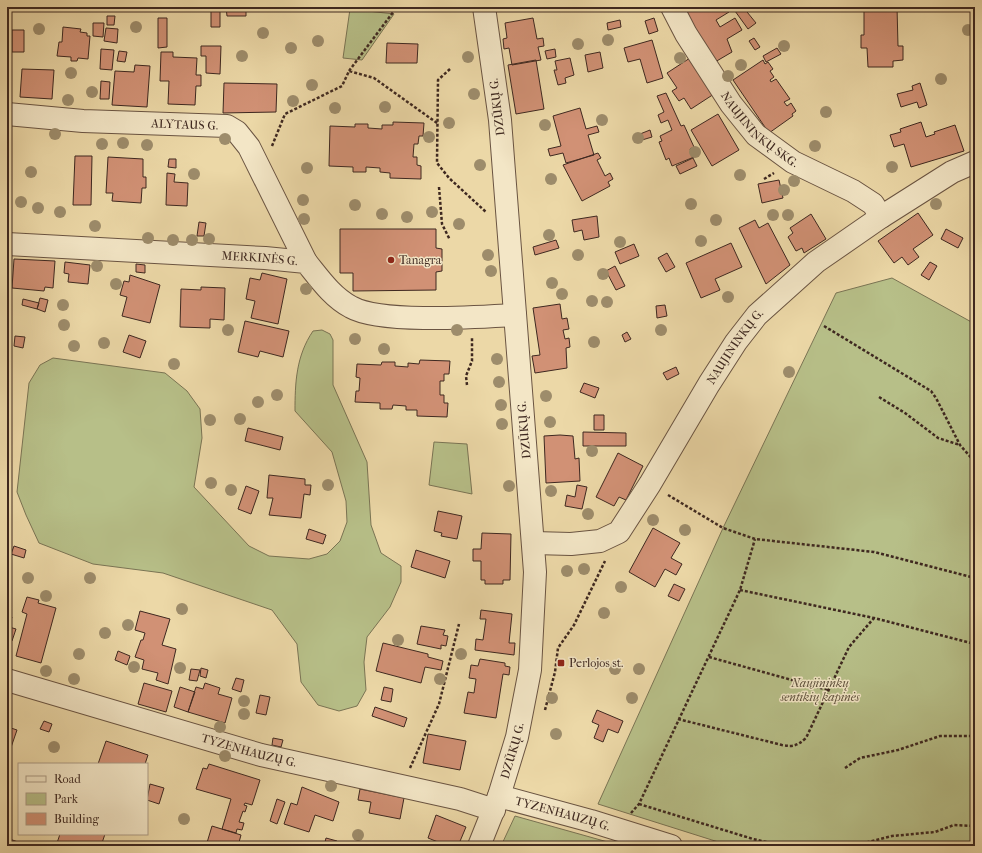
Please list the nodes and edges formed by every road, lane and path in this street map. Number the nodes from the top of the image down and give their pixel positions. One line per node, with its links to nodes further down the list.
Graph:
1 (397, 7): 5 (path)
2 (484, 7): 12 (street, DZŪKŲ G.)
3 (672, 7): 11 (street, NAUJININKŲ SKG.)
4 (450, 70): 7 (path)
5 (349, 71): 7 (path); 9 (path)
6 (7, 114): 9 (street, ALYTAUS G.)
7 (437, 123): 12 (path)
8 (975, 162): 11 (street, NAUJININKŲ G.)
9 (261, 173): 15 (street, ALYTAUS G.)
10 (439, 186): 13 (path)
11 (881, 217): 23 (street, NAUJININKŲ G.)
12 (508, 221): 16 (street, DZŪKŲ G.)
13 (450, 240)
14 (7, 244): 15 (street, MERKINĖS G.)
15 (306, 262): 17 (street, MERKINĖS G.)
16 (515, 315): 17 (street, MERKINĖS G.); 26 (street, DZŪKŲ G.)
17 (473, 317): 19 (path)
18 (824, 326): 21 (path)
19 (467, 385)
20 (879, 397): 21 (path)
21 (960, 445): 22 (path)
22 (975, 462)
23 (650, 484): 24 (street, NAUJININKŲ G.); 25 (path)
24 (619, 532): 26 (street); 35 (path)
25 (755, 539): 27 (path); 28 (path)
26 (534, 543): 40 (street, DZŪKŲ G.)
27 (975, 578)
28 (740, 590): 29 (path); 32 (path)
29 (874, 618): 31 (path); 34 (path)
30 (459, 624): 39 (path)
31 (975, 644)
32 (709, 657): 34 (path); 36 (path)
33 (7, 680): 39 (street, TYZENHAUZŲ G.)
34 (828, 690): 36 (path)
35 (543, 715)
36 (678, 719): 41 (path)
37 (975, 736): 38 (path)
38 (845, 768)
39 (401, 786): 40 (street, TYZENHAUZŲ G.)
40 (497, 803): 43 (street, TYZENHAUZŲ G.); 44 (street, DZŪKŲ G.)
41 (639, 804): 43 (path); 46 (path)
42 (975, 826): 47 (path)
43 (624, 831): 45 (street, TYZENHAUZŲ G.)
44 (479, 846)
45 (671, 846)
46 (784, 846)
47 (863, 846)

